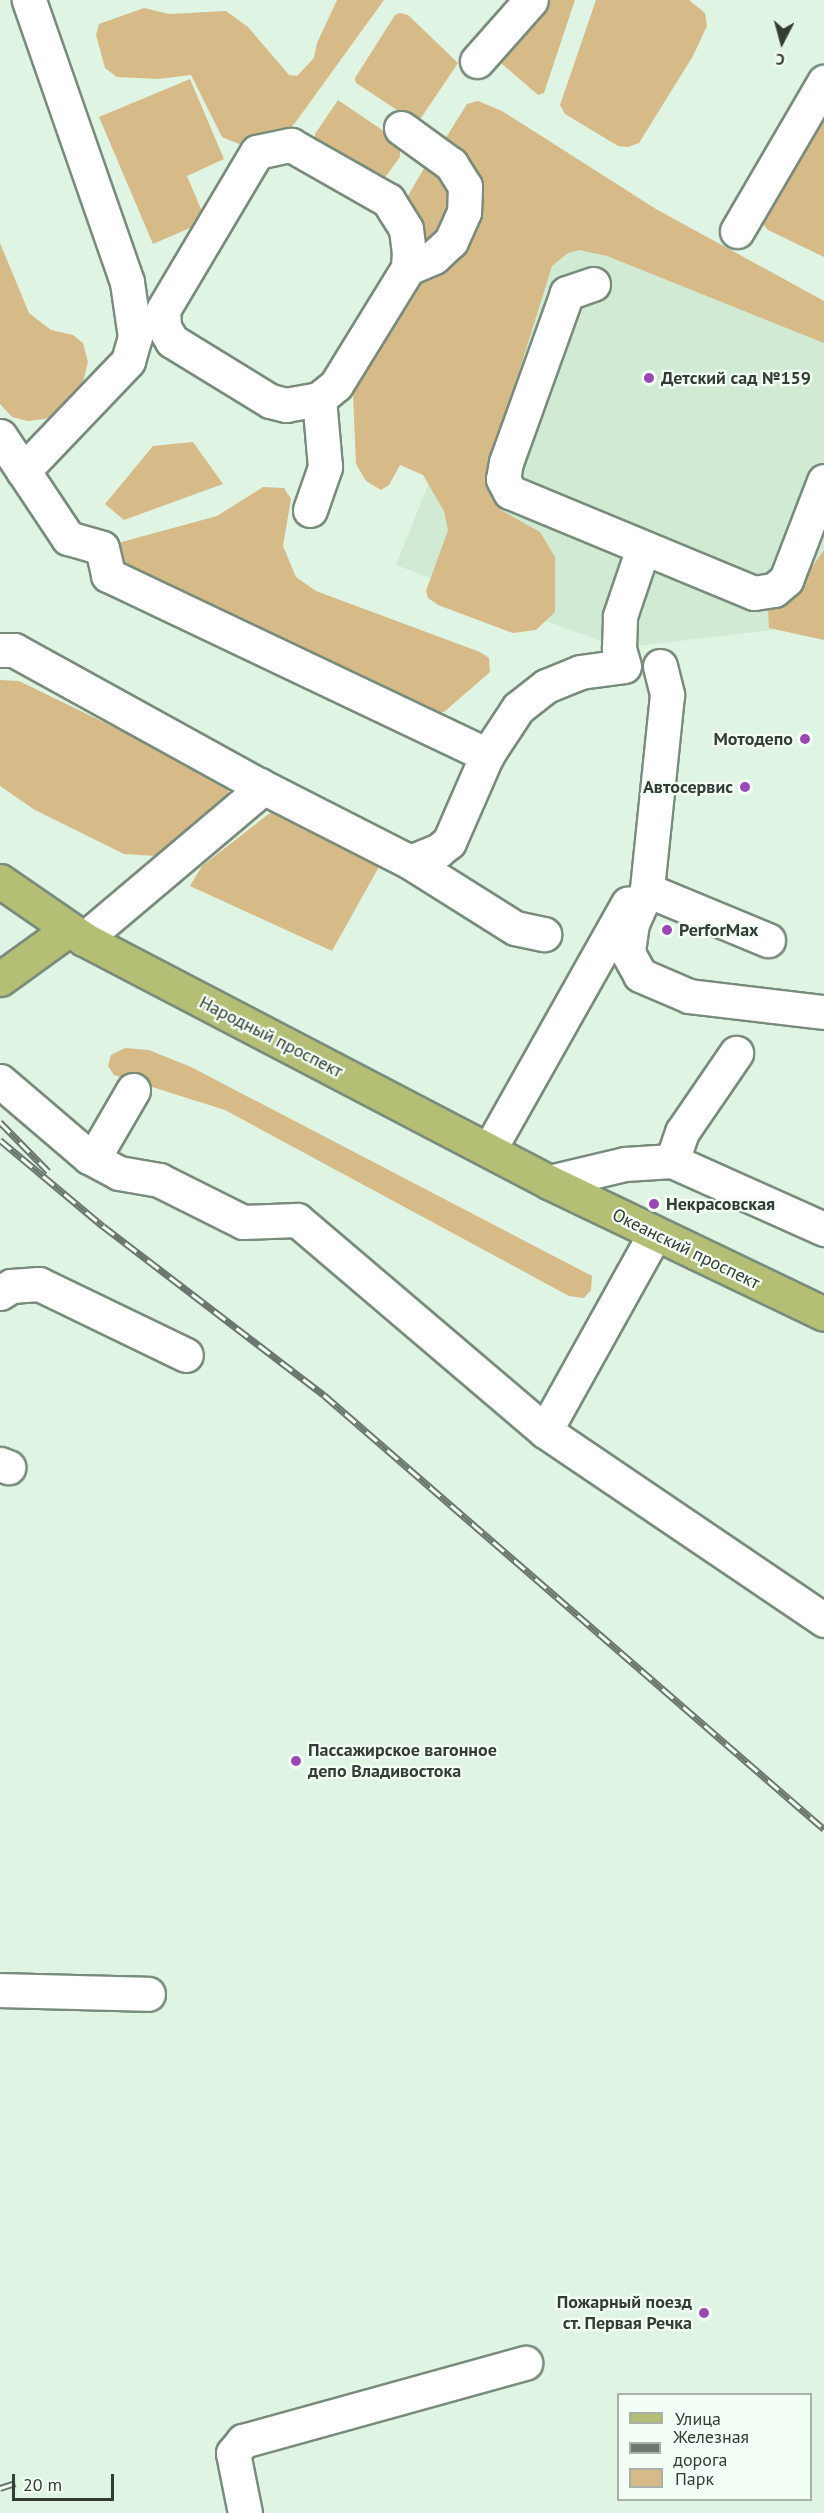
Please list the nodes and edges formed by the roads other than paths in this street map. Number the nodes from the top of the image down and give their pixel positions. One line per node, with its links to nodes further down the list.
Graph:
1 (29, 0): 9 (lane)
2 (531, 0): 3 (lane)
3 (477, 61)
4 (824, 82): 6 (lane)
5 (401, 128): 7 (lane)
6 (737, 231)
7 (408, 268): 10 (lane); 11 (lane)
8 (593, 284): 16 (lane)
9 (132, 306): 10 (lane); 13 (lane)
10 (163, 310): 11 (lane)
11 (319, 399): 15 (lane)
12 (0, 436): 13 (lane)
13 (23, 471): 19 (lane)
14 (824, 481): 16 (lane)
15 (310, 510)
16 (643, 548): 19 (lane)
17 (0, 650): 20 (lane)
18 (660, 666): 22 (lane)
19 (487, 755): 21 (lane)
20 (259, 785): 21 (lane); 25 (lane)
21 (410, 862): 24 (lane)
22 (648, 878): 26 (lane); 28 (lane); 32 (lane)
23 (0, 881): 25 (main road, Народный проспект)
24 (544, 934)
25 (76, 935): 27 (main road); 32 (main road, Народный проспект)
26 (768, 940)
27 (0, 979)
28 (824, 1012)
29 (736, 1053): 34 (lane)
30 (0, 1081): 33 (lane)
31 (133, 1090): 33 (lane)
32 (489, 1150): 35 (main road, Народный проспект)
33 (89, 1157): 41 (lane)
34 (672, 1161): 35 (lane); 36 (lane)
35 (549, 1182): 37 (main road, Океанский проспект)
36 (824, 1229)
37 (654, 1235): 39 (main road, Океанский проспект); 41 (lane)
38 (0, 1293): 40 (lane)
39 (824, 1314)
40 (186, 1355)
41 (545, 1431): 42 (lane)
42 (824, 1620)
43 (0, 1990): 44 (lane)
44 (148, 1994)
45 (525, 2363): 46 (lane)
46 (245, 2513)

